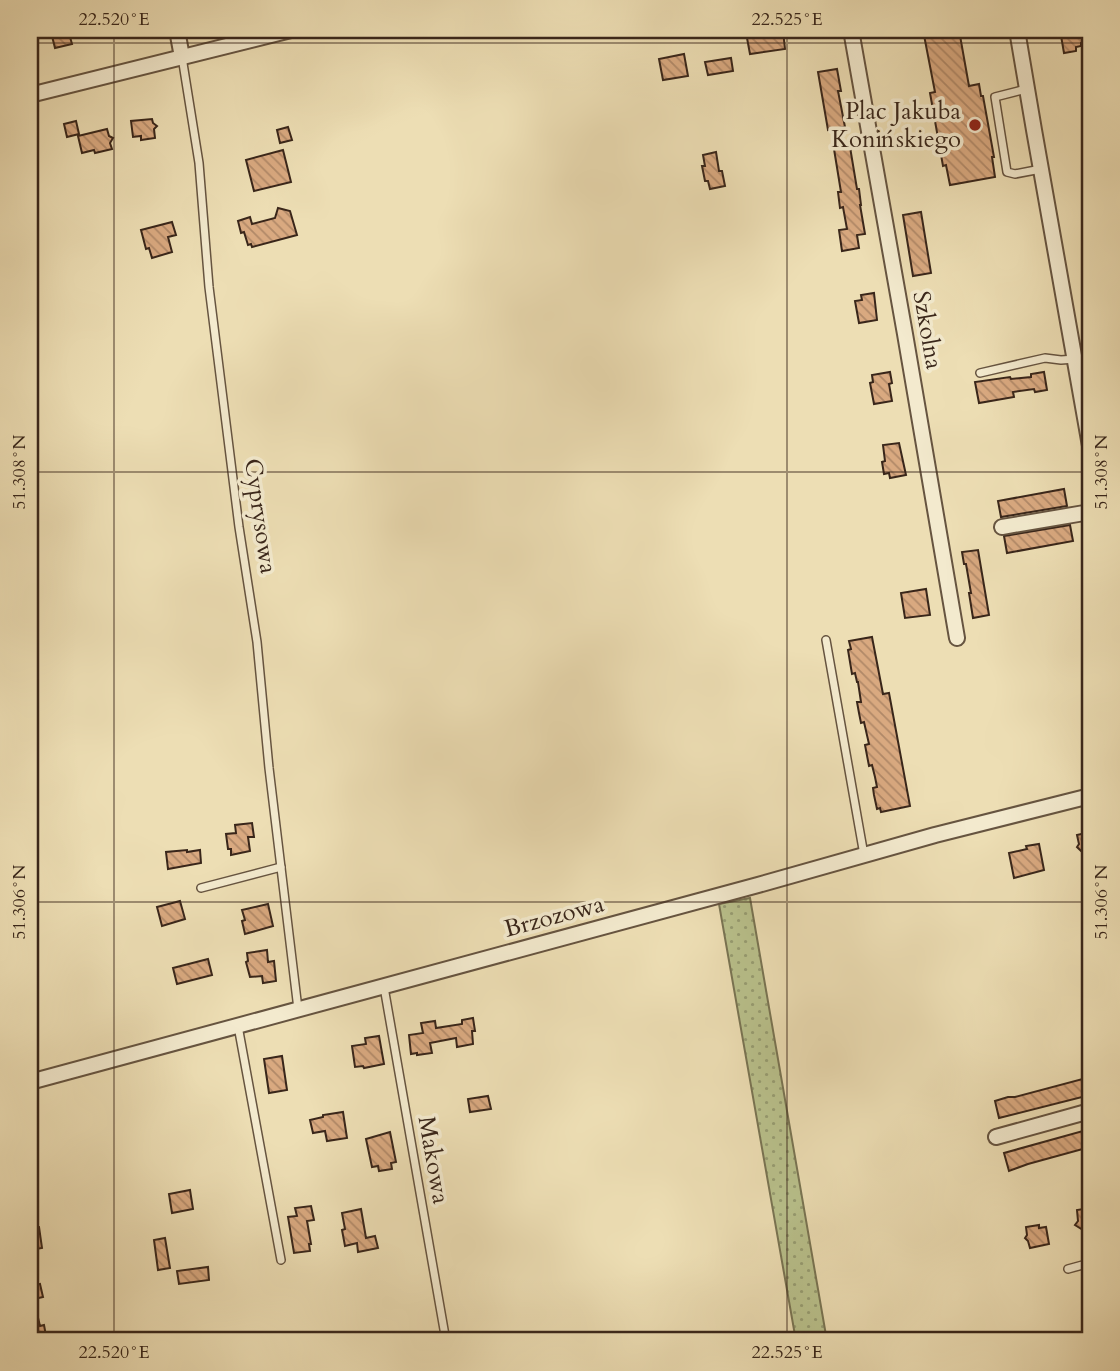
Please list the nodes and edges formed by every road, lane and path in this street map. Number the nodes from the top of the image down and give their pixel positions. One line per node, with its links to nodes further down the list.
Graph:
1 (177, 30): 5 (street, Cyprysowa)
2 (291, 30): 5 (street)
3 (850, 30): 14 (street, Szkolna)
4 (1017, 30): 6 (street)
5 (182, 57): 7 (street); 18 (lane, Cyprysowa)
6 (1027, 89): 8 (street); 8 (lane)
7 (30, 95)
8 (1041, 169): 9 (street)
9 (1075, 359): 10 (lane); 11 (street)
10 (980, 373)
11 (1090, 446)
12 (1090, 512): 13 (street)
13 (1002, 527)
14 (957, 638)
15 (826, 640): 17 (lane)
16 (1090, 796): 17 (street, Brzozowa)
17 (864, 855): 20 (street, Brzozowa)
18 (281, 867): 19 (lane); 21 (lane, Cyprysowa)
19 (201, 888)
20 (384, 986): 21 (street, Brzozowa); 29 (lane, Makowa)
21 (298, 1009): 22 (street, Brzozowa)
22 (238, 1026): 23 (street, Brzozowa); 26 (lane)
23 (30, 1082)
24 (1090, 1111): 25 (street)
25 (996, 1137)
26 (281, 1260)
27 (1090, 1263): 28 (lane)
28 (1068, 1269)
29 (446, 1341)

